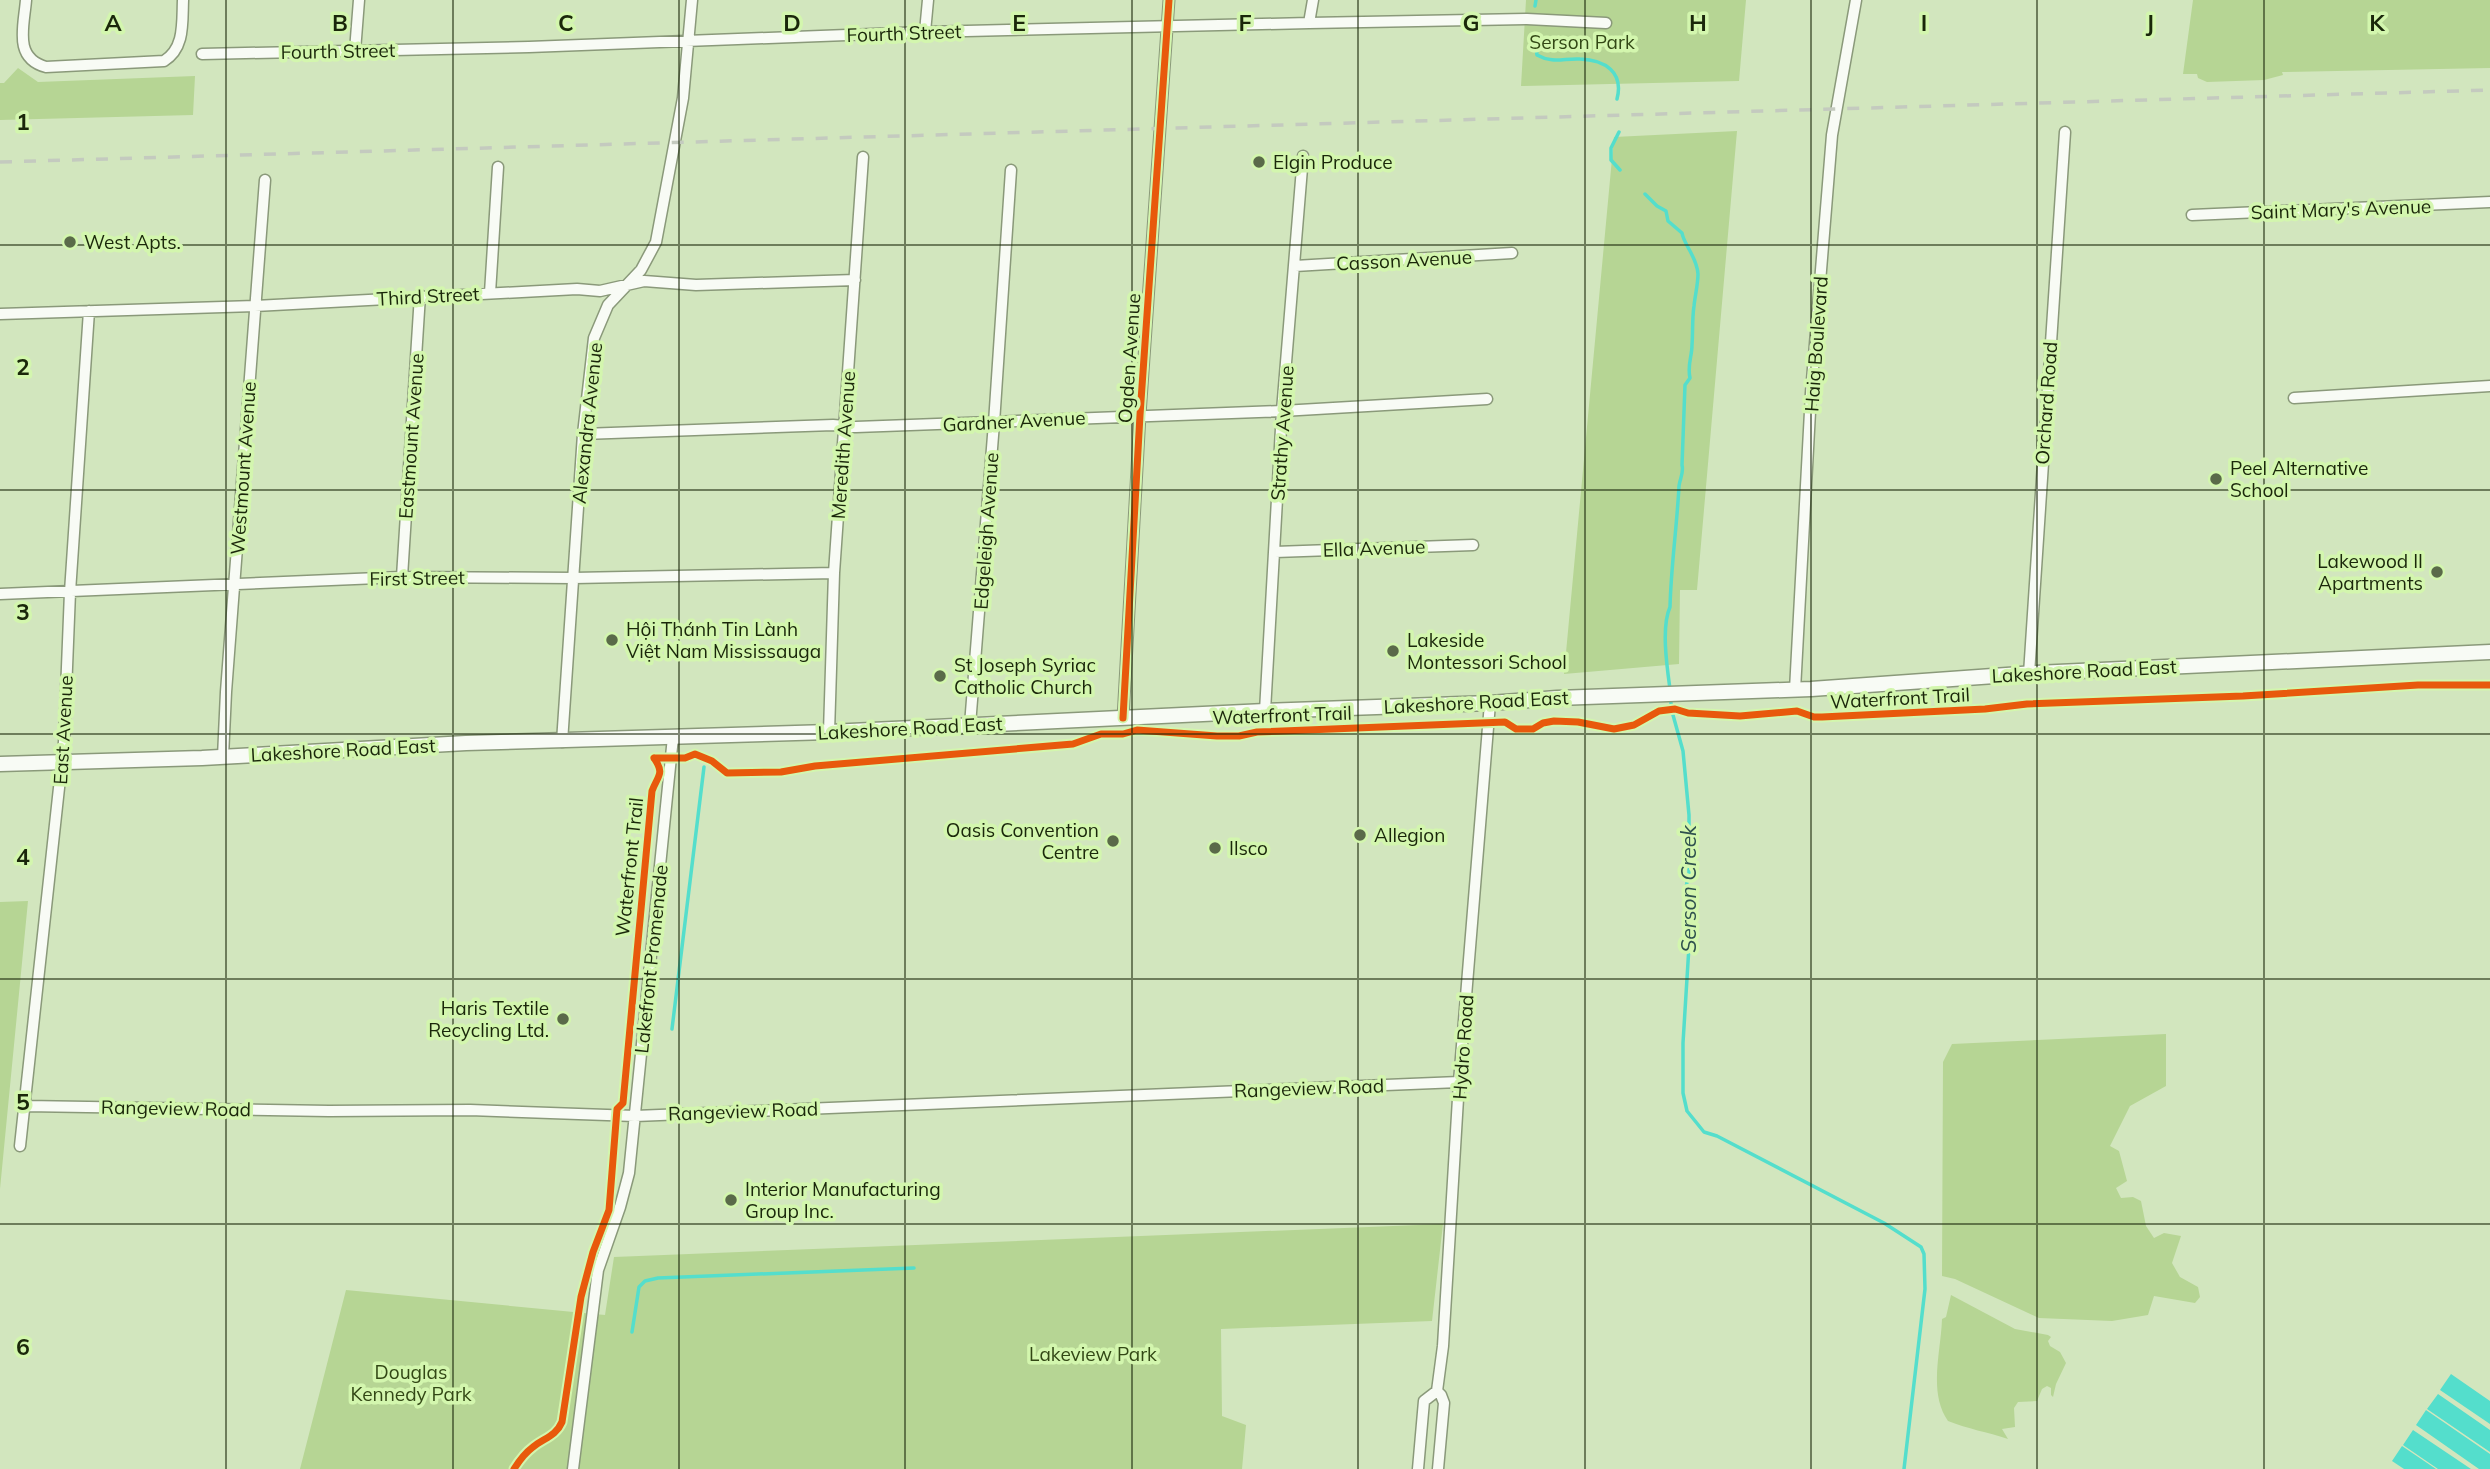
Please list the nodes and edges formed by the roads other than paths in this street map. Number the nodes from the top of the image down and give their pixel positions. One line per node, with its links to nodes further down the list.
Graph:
1 (26, 0): 2 (street)
2 (183, 0)
3 (359, 0): 14 (street)
4 (692, 0): 13 (street, Alexandra Avenue)
5 (928, 0): 12 (street)
6 (1169, 0): 11 (street, Ogden Avenue)
7 (1313, 0): 9 (street)
8 (1856, 0): 51 (street, Haig Boulevard)
9 (1309, 23): 10 (street, Fourth Street); 11 (street, Fourth Street)
10 (1606, 23)
11 (1167, 27): 12 (street, Fourth Street); 37 (street, Ogden Avenue)
12 (925, 32): 13 (street, Fourth Street)
13 (689, 41): 14 (street, Fourth Street); 27 (street, Alexandra Avenue)
14 (355, 51): 15 (street, Fourth Street)
15 (202, 54)
16 (2065, 132): 50 (street, Orchard Road)
17 (1303, 156): 25 (street, Strathy Avenue)
18 (863, 158): 26 (street, Meredith Avenue)
19 (498, 167): 28 (street)
20 (1011, 170): 38 (street, Edgeleigh Avenue)
21 (265, 180): 30 (street, Westmount Avenue)
22 (2490, 202): 23 (street, Saint Mary's Avenue)
23 (2192, 215)
24 (1512, 253): 25 (street, Casson Avenue)
25 (1295, 265): 36 (street, Strathy Avenue)
26 (855, 280): 27 (street, Third Street); 39 (street, Meredith Avenue)
27 (626, 284): 28 (street, Third Street); 40 (street, Alexandra Avenue)
28 (490, 293): 29 (street, Third Street)
29 (420, 295): 30 (street, Third Street); 44 (street, Eastmount Avenue)
30 (255, 306): 31 (street, Third Street); 46 (street, Westmount Avenue)
31 (89, 311): 32 (street, Third Street); 47 (street, East Avenue)
32 (0, 314)
33 (2490, 386): 35 (street)
34 (1486, 398): 36 (street, Gardner Avenue)
35 (2294, 398)
36 (1282, 411): 37 (street, Gardner Avenue); 42 (street, Strathy Avenue)
37 (1140, 415): 38 (street, Gardner Avenue); 54 (street, Ogden Avenue)
38 (995, 423): 39 (street, Gardner Avenue); 55 (street, Edgeleigh Avenue)
39 (844, 426): 40 (street, Gardner Avenue); 43 (street, Meredith Avenue)
40 (583, 433): 45 (street, Alexandra Avenue)
41 (1473, 545): 42 (street, Ella Avenue)
42 (1275, 552): 53 (street, Strathy Avenue)
43 (834, 573): 45 (street, First Street); 56 (street, Meredith Avenue)
44 (402, 578): 45 (street, First Street); 46 (street, First Street)
45 (574, 578): 58 (street, Alexandra Avenue)
46 (234, 584): 47 (street, First Street); 59 (street, Westmount Avenue)
47 (70, 592): 48 (street, First Street); 61 (street, East Avenue)
48 (0, 594)
49 (2490, 652): 50 (main road, Lakeshore Road East)
50 (2029, 674): 51 (main road, Lakeshore Road East)
51 (1795, 690): 52 (main road, Lakeshore Road East)
52 (1490, 703): 53 (main road, Lakeshore Road East); 62 (street, Hydro Road)
53 (1265, 711): 54 (main road, Lakeshore Road East)
54 (1123, 718): 55 (main road, Lakeshore Road East)
55 (970, 725): 56 (main road, Lakeshore Road East)
56 (829, 732): 57 (main road, Lakeshore Road East)
57 (673, 737): 58 (main road, Lakeshore Road East); 64 (street, Lakefront Promenade)
58 (562, 742): 59 (main road, Lakeshore Road East)
59 (223, 757): 61 (main road, Lakeshore Road East)
60 (0, 764): 61 (main road, Lakeshore Road East)
61 (62, 764): 63 (street, East Avenue)
62 (1459, 1082): 64 (street, Rangeview Road); 66 (street, Hydro Road)
63 (26, 1106): 64 (street, Rangeview Road); 65 (street, East Avenue)
64 (635, 1116): 67 (street, Lakefront Promenade)
65 (20, 1146)
66 (1437, 1391): 68 (street); 69 (street)
67 (573, 1469)
68 (1418, 1469)
69 (1438, 1469)

